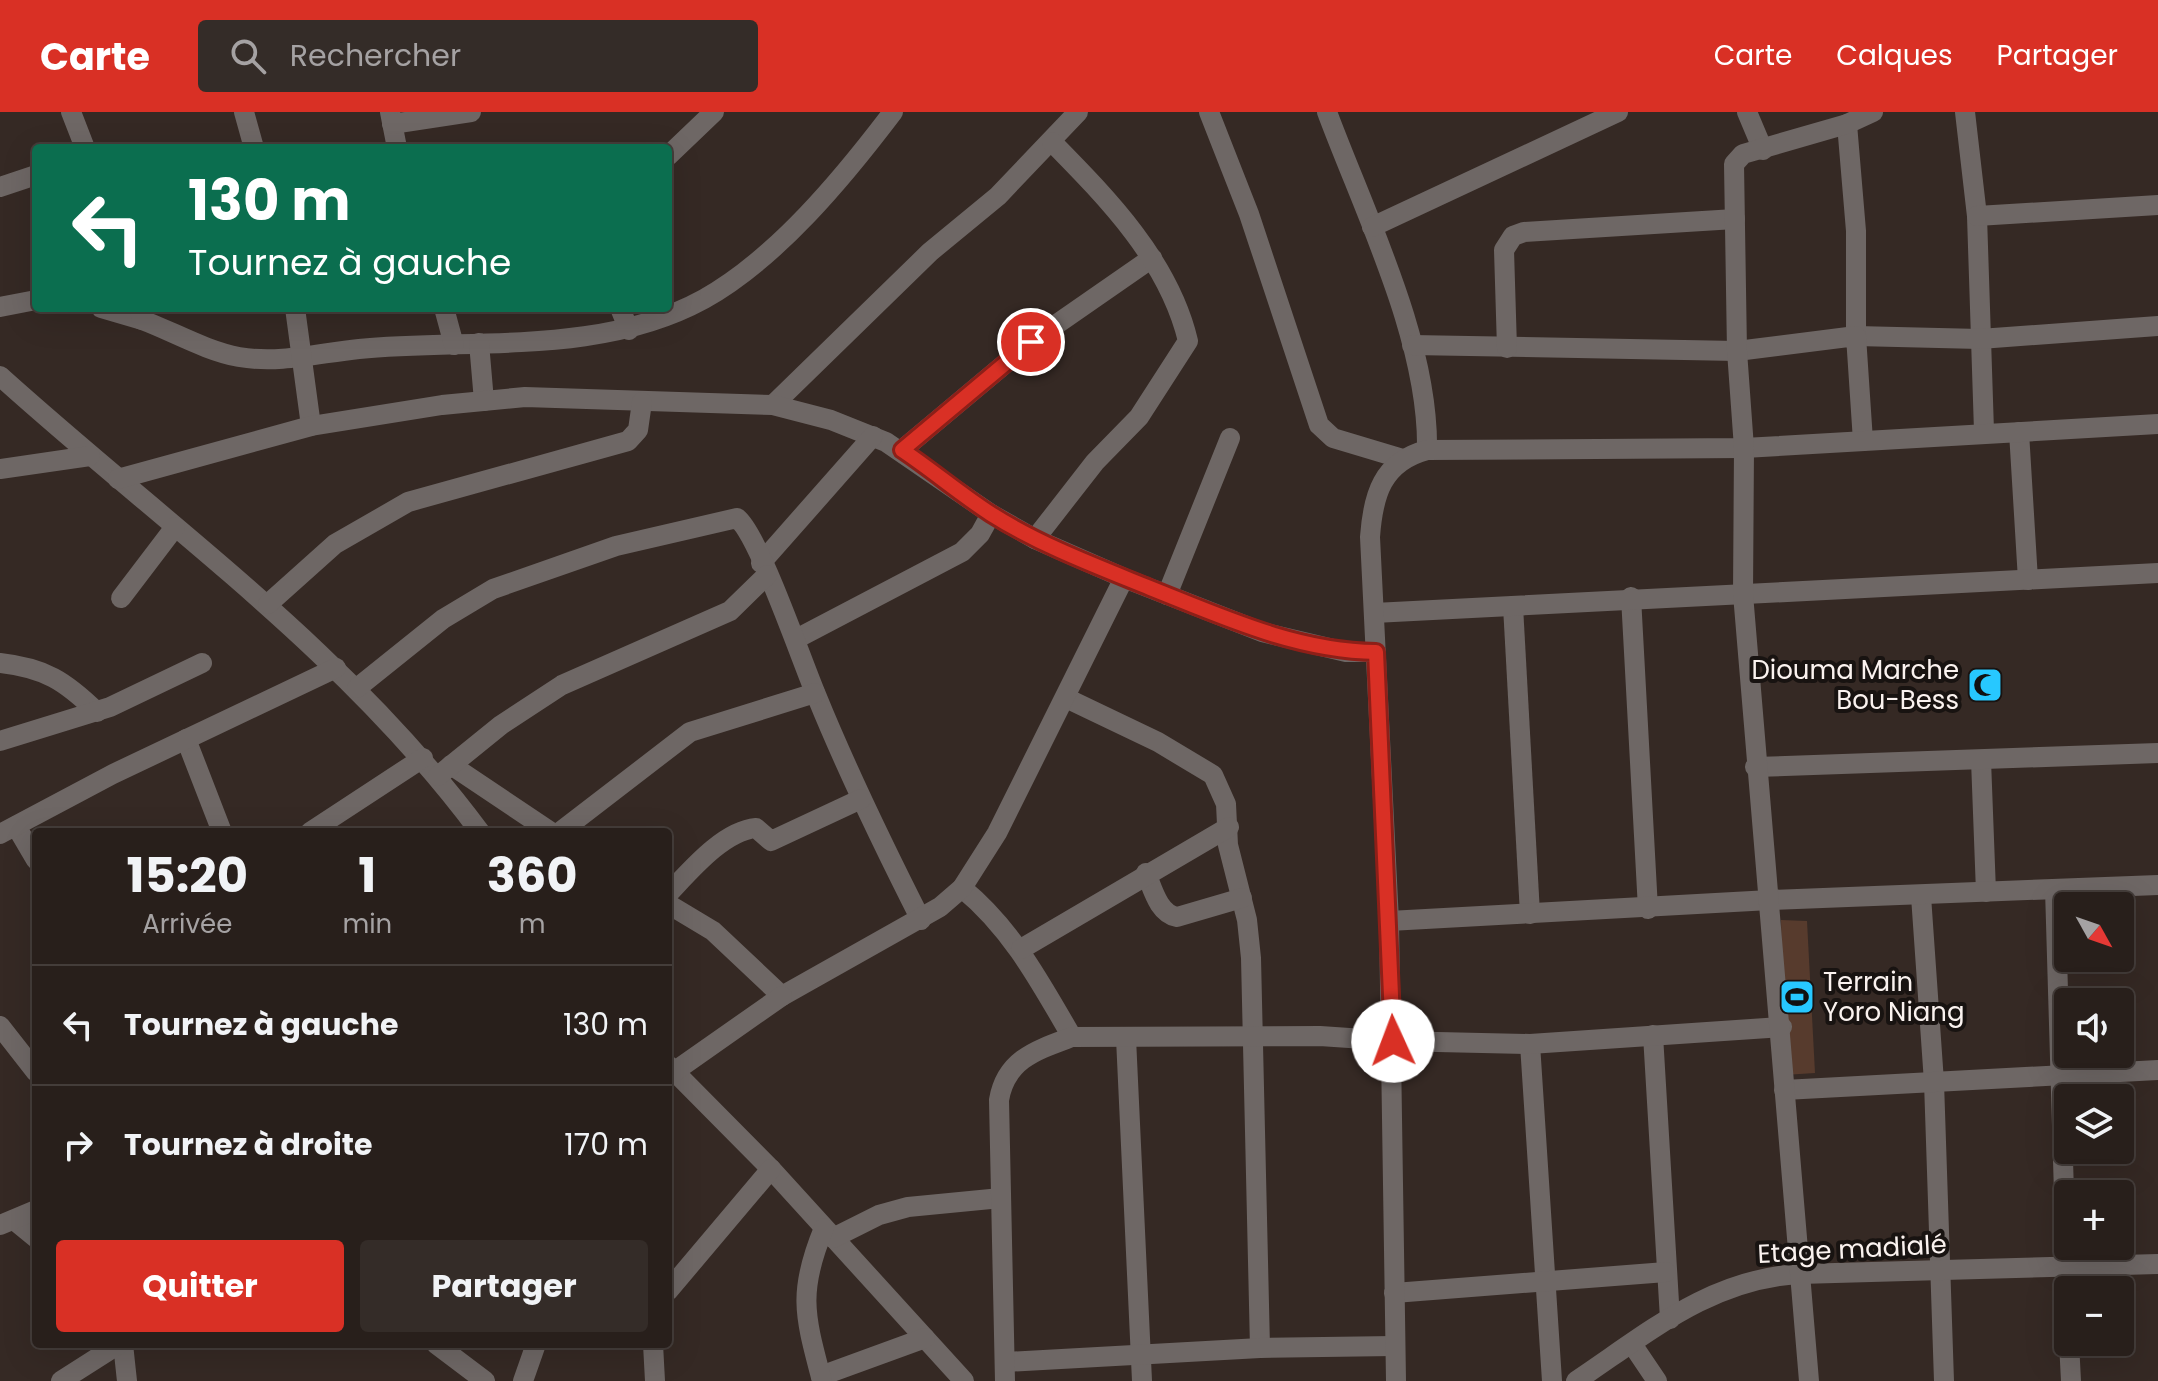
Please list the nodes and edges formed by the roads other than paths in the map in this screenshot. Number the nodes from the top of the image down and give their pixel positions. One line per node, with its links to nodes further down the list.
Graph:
1 (71, 112): 16 (street)
2 (244, 112): 17 (street)
3 (471, 112): 13 (street)
4 (714, 112): 20 (street)
5 (893, 112): 35 (street)
6 (1209, 112): 59 (street)
7 (1327, 112): 26 (street)
8 (1618, 112): 26 (street)
9 (1747, 112): 19 (street)
10 (1873, 112): 14 (street)
11 (1965, 112): 24 (street)
12 (1069, 115): 15 (street)
13 (391, 118): 18 (street)
14 (1847, 124): 19 (street); 36 (street)
15 (1052, 142): 27 (street); 47 (street)
16 (83, 144)
17 (253, 144)
18 (396, 144)
19 (1763, 150): 25 (street)
20 (672, 152)
21 (32, 176): 22 (street)
22 (0, 187)
23 (2158, 205): 24 (street)
24 (1977, 216): 37 (street)
25 (1735, 219): 41 (street); 42 (street)
26 (1372, 227): 40 (street)
27 (1152, 258): 56 (street); 64 (street)
28 (32, 301): 29 (street)
29 (0, 307)
30 (296, 312): 43 (street)
31 (445, 312): 39 (street)
32 (622, 312): 35 (street)
33 (140, 314): 43 (street)
34 (2158, 326): 37 (street)
35 (629, 330): 38 (street)
36 (1856, 336): 37 (street); 42 (street); 54 (street)
37 (1980, 339): 50 (street)
38 (479, 343): 39 (street); 45 (street)
39 (454, 345): 43 (street)
40 (1412, 345): 41 (street); 57 (street)
41 (1507, 348): 42 (street)
42 (1737, 351): 55 (street)
43 (303, 358): 49 (street)
44 (0, 376): 58 (street)
45 (484, 401): 46 (street); 49 (street)
46 (642, 402): 47 (street); 73 (street)
47 (773, 405): 52 (street)
48 (2158, 424): 51 (street)
49 (311, 426): 61 (street)
50 (1984, 431): 51 (street); 54 (street)
51 (2019, 432): 68 (street)
52 (873, 436): 56 (street); 65 (street)
53 (1230, 438): 70 (street)
54 (1863, 441): 55 (street)
55 (1744, 448): 57 (street); 69 (street)
56 (902, 450): 62 (street)
57 (1427, 450): 59 (street)
58 (90, 456): 60 (street); 61 (street)
59 (1403, 459): 75 (street)
60 (0, 469)
61 (118, 479): 63 (street)
62 (991, 514): 64 (street); 76 (street)
63 (175, 527): 72 (street); 73 (street)
64 (1035, 539): 67 (street)
65 (764, 569): 76 (street); 81 (street); 91 (street)
66 (2158, 573): 68 (street)
67 (1124, 578): 70 (street); 83 (street)
68 (2028, 580): 69 (street)
69 (1743, 594): 71 (street); 90 (street)
70 (1167, 595): 77 (street)
71 (1631, 597): 74 (street); 111 (street)
72 (121, 598)
73 (268, 604): 80 (street)
74 (1513, 606): 75 (street); 112 (street)
75 (1374, 613): 77 (street)
76 (796, 639): 82 (street)
77 (1376, 652): 114 (street)
78 (0, 663): 84 (street)
79 (202, 663): 84 (street)
80 (336, 668): 81 (street); 85 (street)
81 (357, 688): 88 (street)
82 (815, 693): 92 (street); 98 (street)
83 (1066, 698): 93 (street); 103 (street)
84 (97, 712): 86 (street)
85 (186, 739): 94 (street); 99 (street)
86 (0, 741)
87 (2158, 753): 89 (street)
88 (423, 758): 91 (street); 95 (street)
89 (1981, 760): 90 (street); 106 (street)
90 (1755, 767): 109 (street)
91 (444, 771): 96 (street); 97 (street)
92 (861, 799): 105 (street); 113 (street)
93 (1229, 827): 101 (street); 108 (street)
94 (220, 828)
95 (316, 828)
96 (478, 828)
97 (544, 828)
98 (565, 828)
99 (8, 830): 100 (street)
100 (32, 856)
101 (1146, 873): 108 (street); 115 (street)
102 (2158, 885): 104 (street)
103 (962, 888): 113 (street); 115 (street)
104 (2055, 889): 106 (street); 129 (street)
105 (672, 890)
106 (1986, 892): 107 (street)
107 (1921, 896): 109 (street); 130 (street)
108 (1242, 898): 119 (street)
109 (1770, 900): 111 (street); 118 (street)
110 (672, 906): 116 (street)
111 (1648, 909): 112 (street)
112 (1530, 914): 114 (street)
113 (921, 920): 116 (street)
114 (1389, 921): 123 (street)
115 (1021, 949): 121 (street)
116 (782, 996): 126 (street)
117 (0, 1026): 125 (street)
118 (1782, 1027): 120 (street); 131 (street)
119 (1251, 1035): 122 (street); 123 (street); 156 (street)
120 (1653, 1035): 124 (street); 141 (street)
121 (1072, 1037): 122 (street); 133 (street)
122 (1126, 1038): 157 (street)
123 (1393, 1041): 124 (street); 146 (street)
124 (1530, 1044): 144 (street)
125 (32, 1067)
126 (672, 1070)
127 (2158, 1070): 129 (street)
128 (672, 1073): 132 (street)
129 (2063, 1075): 130 (street); 139 (street)
130 (1934, 1082): 131 (street); 140 (street)
131 (1784, 1090): 142 (street)
132 (771, 1169): 136 (street); 145 (street)
133 (1001, 1198): 136 (street); 159 (street)
134 (32, 1211): 135 (street)
135 (6, 1220): 137 (street)
136 (829, 1233): 148 (street); 160 (street)
137 (32, 1236)
138 (2158, 1264): 139 (street, Etage madialé)
139 (2065, 1265): 140 (street, Etage madialé); 143 (street)
140 (1938, 1270): 142 (street, Etage madialé); 173 (street)
141 (1666, 1272): 144 (street); 147 (street)
142 (1799, 1274): 147 (street, Etage madialé); 172 (street)
143 (2066, 1276)
144 (1545, 1281): 146 (street); 169 (street)
145 (672, 1286)
146 (1394, 1293): 150 (street)
147 (1670, 1319): 149 (street, Etage madialé)
148 (925, 1338): 160 (street); 166 (street)
149 (1632, 1344): 170 (street, Etage madialé); 171 (street)
150 (1394, 1346): 156 (street); 168 (street)
151 (115, 1348): 161 (street)
152 (122, 1348): 162 (street)
153 (441, 1348): 163 (street)
154 (535, 1348): 164 (street)
155 (653, 1348): 165 (street)
156 (1260, 1348): 157 (street)
157 (1141, 1355): 159 (street); 167 (street)
158 (2070, 1356): 174 (street)
159 (1005, 1372)
160 (822, 1379)
161 (61, 1381)
162 (127, 1381)
163 (485, 1381)
164 (523, 1381)
165 (655, 1381)
166 (964, 1381)
167 (1142, 1381)
168 (1396, 1381)
169 (1552, 1381)
170 (1576, 1381)
171 (1657, 1381)
172 (1809, 1381)
173 (1944, 1381)
174 (2071, 1381)

